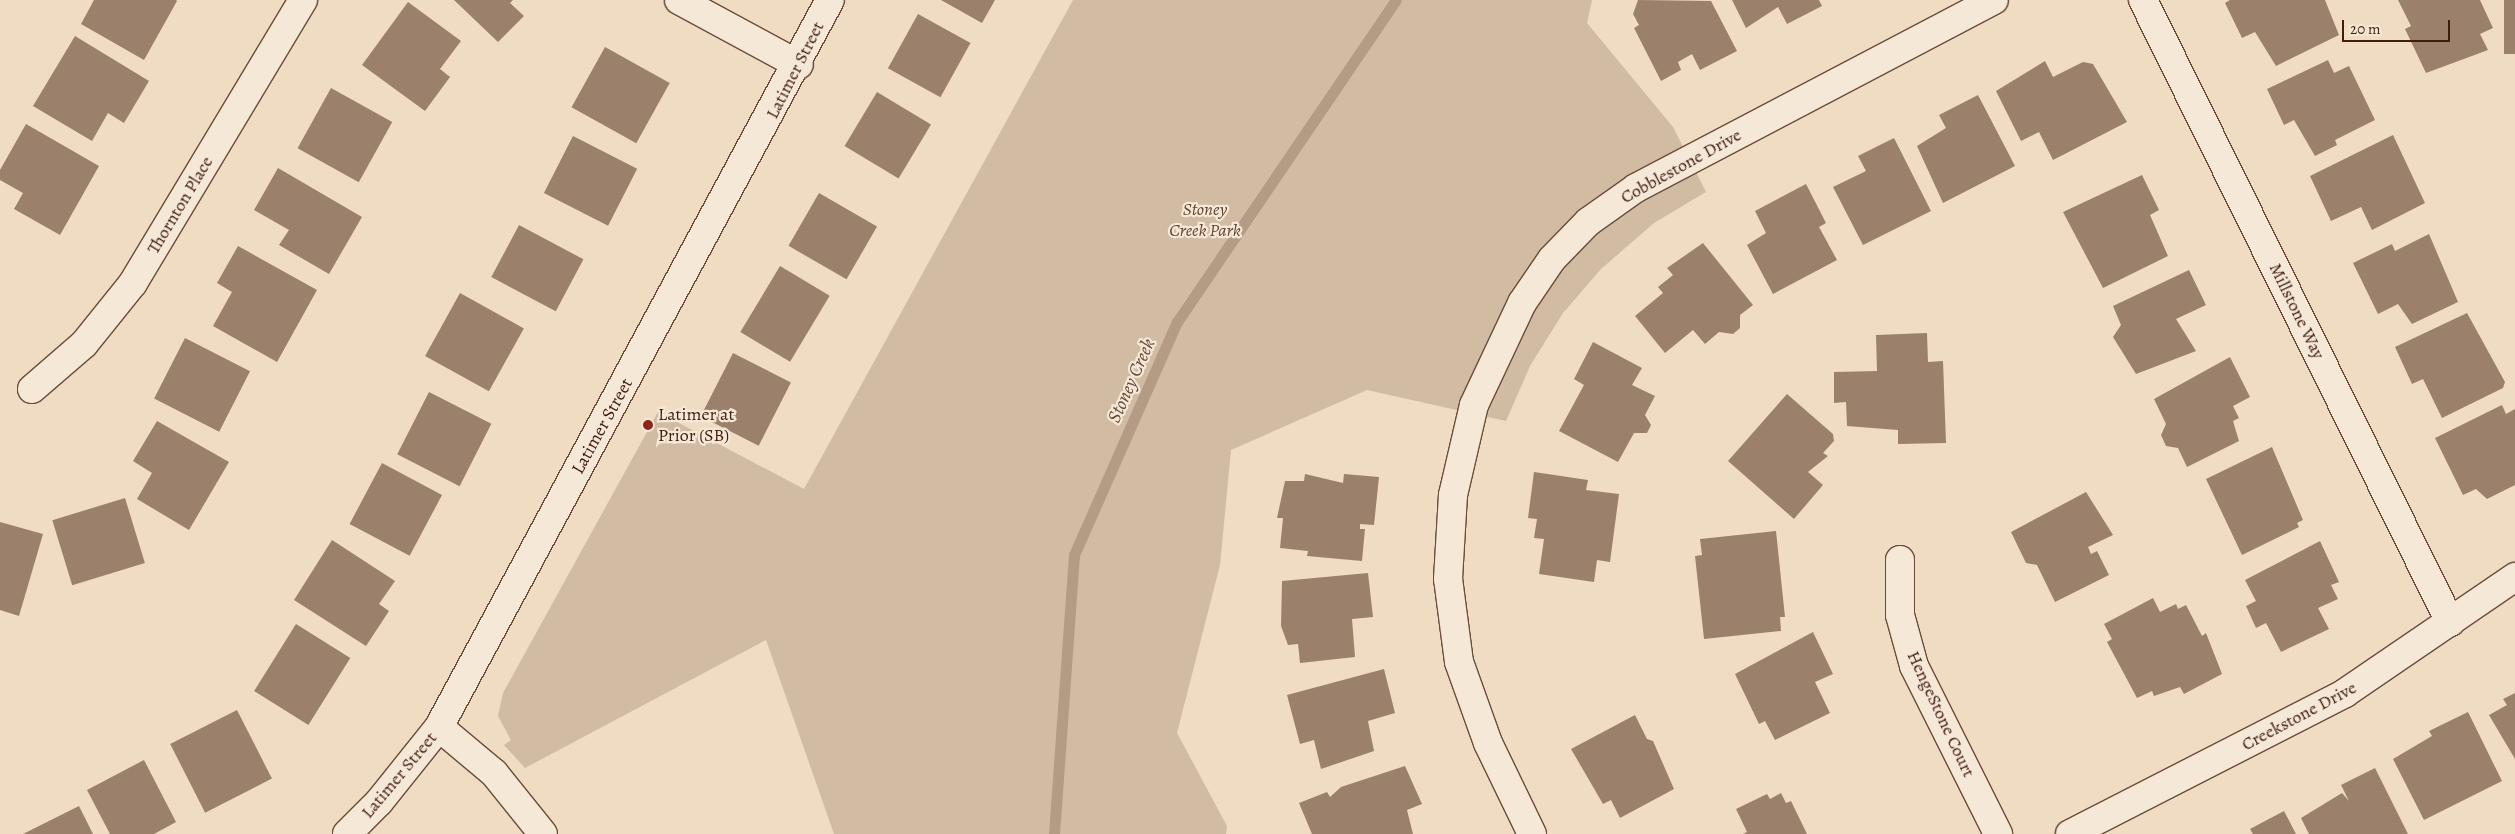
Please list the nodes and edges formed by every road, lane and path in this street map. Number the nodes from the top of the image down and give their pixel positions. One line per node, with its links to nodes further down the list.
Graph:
1 (303, 0): 7 (street, Thornton Place)
2 (679, 0): 6 (street)
3 (830, 0): 6 (street, Latimer Street)
4 (1994, 0): 14 (street, Cobblestone Drive)
5 (2143, 0): 10 (street, Millstone Way)
6 (799, 65): 11 (street, Latimer Street)
7 (32, 389)
8 (1900, 560): 15 (street, HengeStone Court)
9 (2515, 577): 10 (street, Creekstone Drive)
10 (2450, 622): 16 (street, Creekstone Drive)
11 (439, 727): 12 (street, Latimer Street); 13 (street)
12 (347, 834)
13 (543, 834)
14 (1532, 834)
15 (1998, 834)
16 (2070, 834)

